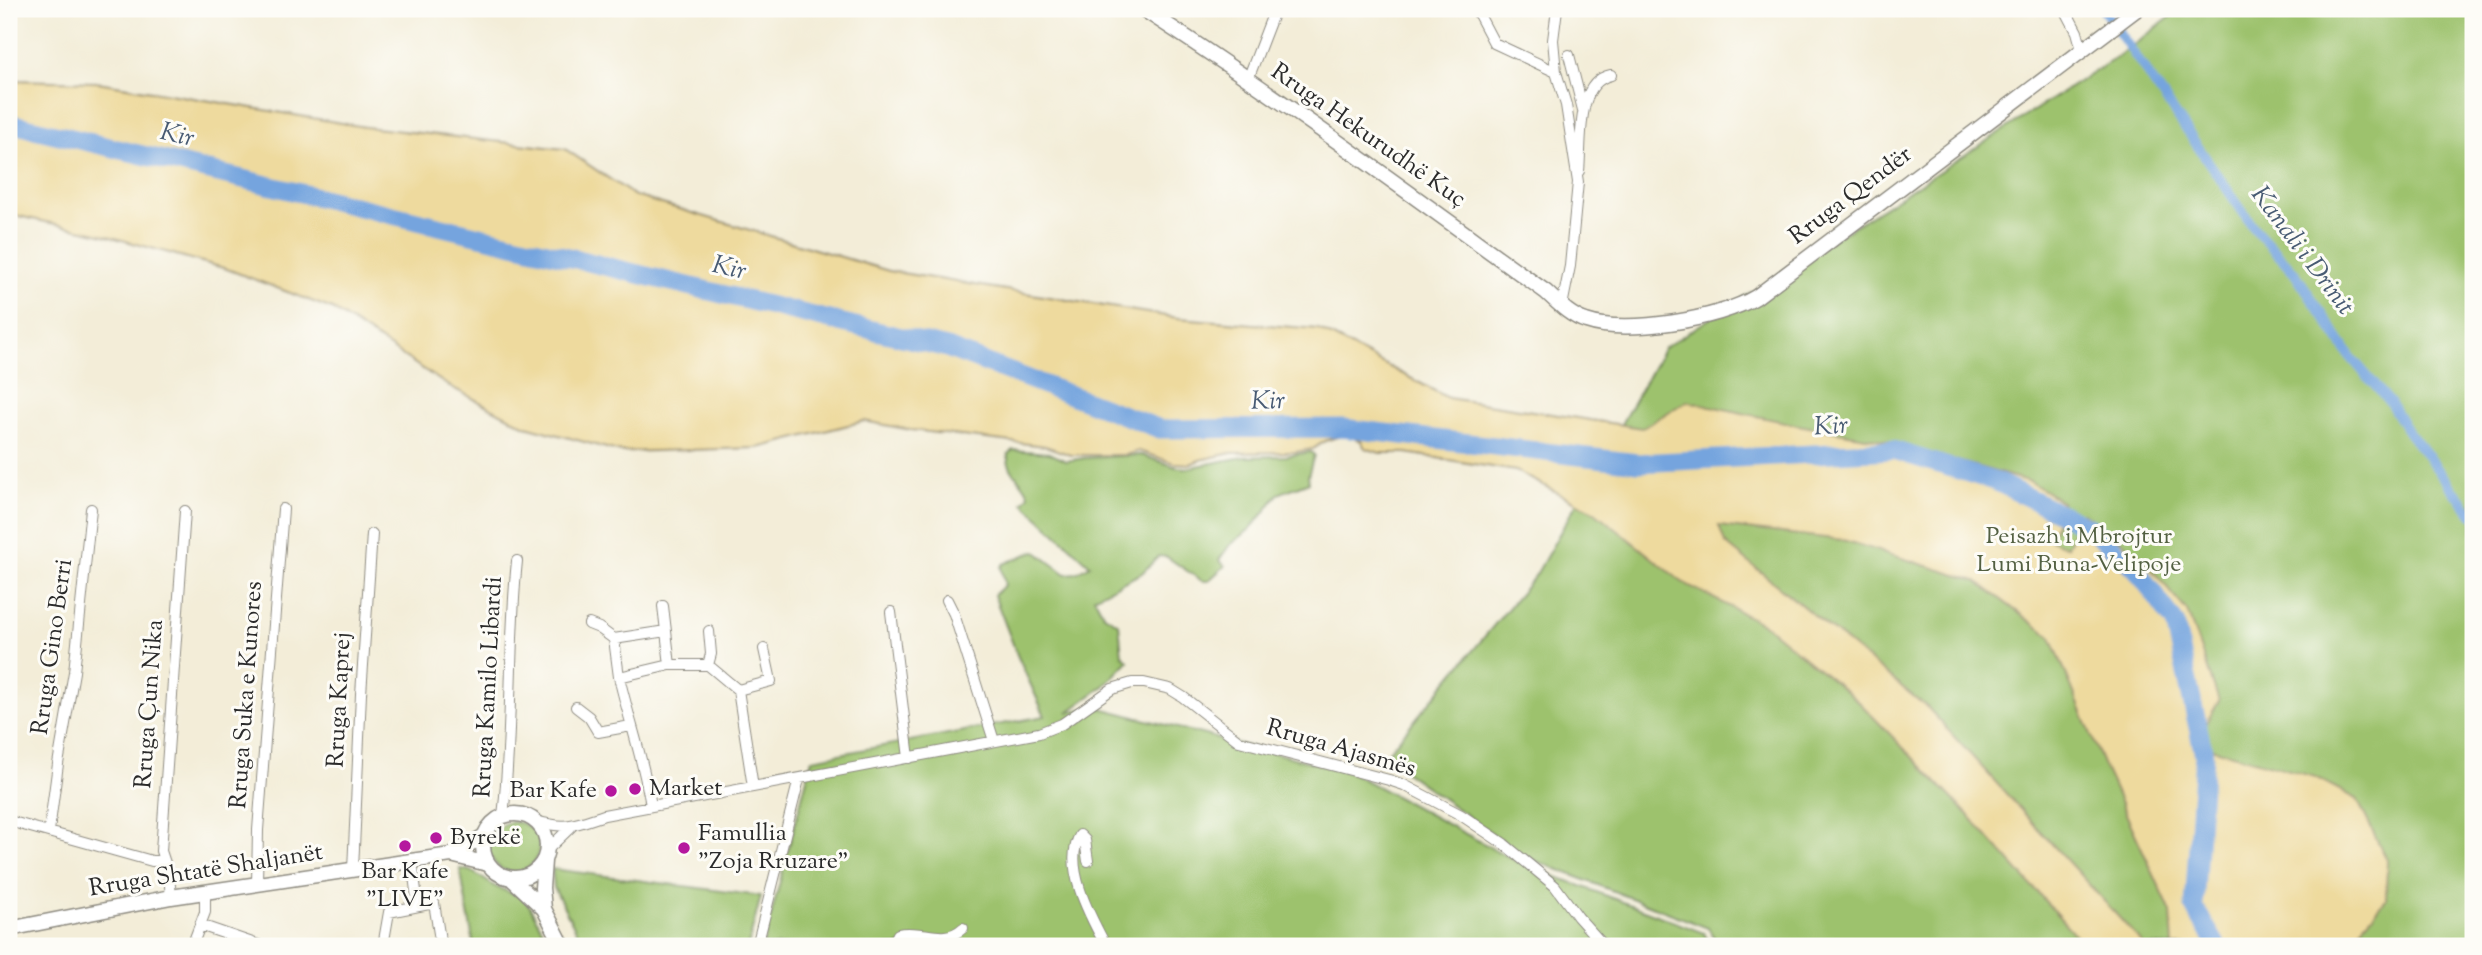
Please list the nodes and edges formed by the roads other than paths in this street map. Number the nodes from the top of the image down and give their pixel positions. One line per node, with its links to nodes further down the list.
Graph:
1 (1143, 9): 11 (street, Rruga Hekurudhë Kuç)
2 (1275, 9): 11 (street)
3 (1476, 9): 9 (street)
4 (1557, 9): 9 (street)
5 (2065, 9): 7 (street)
6 (2133, 11): 7 (street, Rruga Qendër)
7 (2082, 50): 14 (street, Rruga Qendër)
8 (1569, 55): 12 (street)
9 (1556, 72): 13 (street)
10 (1611, 75): 12 (street)
11 (1248, 79): 14 (street, Rruga Hekurudhë Kuç)
12 (1583, 110): 13 (street)
13 (1578, 182): 14 (street)
14 (1562, 306)
15 (91, 509): 43 (street, Rruga Gino Berri)
16 (283, 509): 53 (street, Rruga Suka e Kunores)
17 (185, 512): 47 (street, Rruga Çun Nika)
18 (372, 534): 51 (street, Rruga Kaprej)
19 (517, 561): 39 (street, Rruga Kamilo Libardi)
20 (947, 600): 34 (street)
21 (663, 606): 24 (street)
22 (891, 612): 35 (street)
23 (589, 624): 26 (street)
24 (666, 631): 26 (street); 29 (street)
25 (709, 631): 28 (street)
26 (614, 639): 30 (street)
27 (764, 649): 31 (street)
28 (708, 664): 29 (street); 31 (street)
29 (670, 665): 30 (street)
30 (619, 677): 33 (street)
31 (738, 690): 37 (street)
32 (576, 707): 33 (street)
33 (631, 726): 38 (street)
34 (994, 741): 35 (street); 69 (street, Rruga Ajasmës)
35 (909, 758): 36 (street)
36 (799, 779): 37 (street); 66 (street)
37 (753, 787): 38 (street)
38 (651, 806): 42 (street)
39 (502, 816): 41 (street); 44 (street)
40 (9, 821): 43 (street)
41 (536, 821): 42 (street); 46 (street)
42 (571, 827): 46 (street)
43 (49, 831): 47 (street)
44 (484, 836): 45 (street, Rruga Shtatë Shaljanët); 50 (street)
45 (452, 855): 48 (street, Rruga Shtatë Shaljanët); 50 (street, Rruga Shtatë Shaljanët)
46 (545, 856): 52 (street); 57 (street)
47 (164, 861): 55 (street, Rruga Çun Nika)
48 (412, 861): 51 (street, Rruga Shtatë Shaljanët); 56 (street)
49 (1088, 861): 68 (street)
50 (488, 864): 52 (street)
51 (353, 870): 53 (street, Rruga Shtatë Shaljanët)
52 (512, 878): 57 (street)
53 (257, 884): 54 (street, Rruga Shtatë Shaljanët)
54 (205, 892): 55 (street, Rruga Shtatë Shaljanët); 58 (street)
55 (171, 897): 60 (street, Rruga Shtatë Shaljanët)
56 (418, 906): 63 (street); 64 (street)
57 (544, 909): 65 (street)
58 (200, 925): 61 (street); 62 (street)
59 (963, 928): 67 (street)
60 (9, 929)
61 (192, 946)
62 (261, 946)
63 (383, 946)
64 (441, 946)
65 (563, 946)
66 (757, 946)
67 (892, 946)
68 (1106, 946)
69 (1604, 946)

